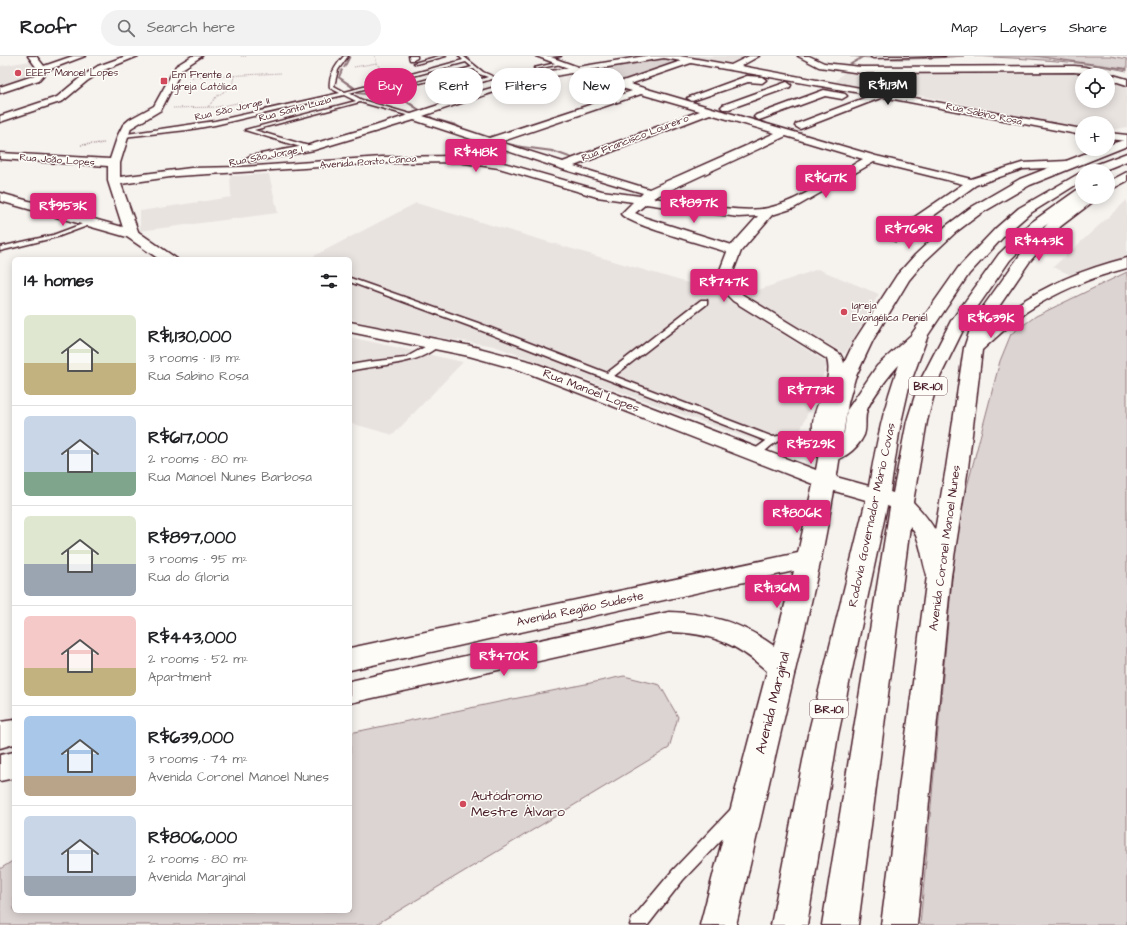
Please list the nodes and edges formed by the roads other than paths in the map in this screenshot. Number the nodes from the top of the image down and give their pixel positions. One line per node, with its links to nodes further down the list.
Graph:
1 (32, 56): 24 (street)
2 (81, 56): 24 (street)
3 (134, 56): 49 (street)
4 (198, 56): 54 (street)
5 (346, 56): 39 (lane)
6 (444, 56): 15 (lane)
7 (461, 56): 16 (lane)
8 (661, 56): 18 (street, Rua São Jorge I)
9 (666, 56): 17 (street, Rua Sabino Rosa)
10 (755, 56): 23 (street)
11 (802, 56): 25 (street)
12 (943, 56): 14 (lane)
13 (542, 57): 18 (street)
14 (873, 58)
15 (414, 59)
16 (465, 60): 19 (lane); 39 (lane, Rua São Jorge II)
17 (691, 61): 23 (street, Rua Sabino Rosa); 33 (street)
18 (566, 64): 20 (lane); 21 (street, Rua São Jorge I); 22 (street)
19 (474, 68)
20 (536, 68)
21 (555, 68)
22 (576, 68)
23 (731, 68): 41 (street, Rua Sabino Rosa)
24 (43, 69): 36 (street)
25 (1075, 69)
26 (483, 73): 27 (lane)
27 (491, 78): 29 (lane)
28 (1115, 78): 32 (street)
29 (483, 80)
30 (425, 81): 31 (lane)
31 (420, 82)
32 (1127, 82)
33 (625, 83)
34 (786, 85): 40 (street); 42 (street); 45 (street)
35 (625, 87): 38 (street)
36 (0, 90)
37 (491, 91): 47 (street, Rua São Jorge I)
38 (640, 91): 46 (street); 58 (street)
39 (345, 93): 43 (lane); 54 (lane, Rua São Jorge II)
40 (824, 93): 44 (street); 48 (street)
41 (883, 94): 44 (street); 51 (street, Rua Sabino Rosa)
42 (692, 98)
43 (360, 101): 47 (lane); 61 (lane, Rua Santa Luzia)
44 (866, 101): 50 (street)
45 (726, 107)
46 (708, 111): 53 (street); 69 (street, Rua Francisco Loureiro)
47 (415, 117): 58 (street); 61 (street, Rua São Jorge I)
48 (759, 117)
49 (0, 119)
50 (800, 126)
51 (1049, 128): 52 (street, Rua Sabino Rosa); 55 (street, Rua Sabino Rosa)
52 (1075, 131)
53 (784, 132): 65 (street); 78 (street)
54 (123, 135): 66 (street)
55 (1075, 136)
56 (1115, 137): 57 (street)
57 (1127, 138)
58 (491, 141): 69 (street)
59 (1127, 142): 60 (street, Avenida Marginal)
60 (1115, 146)
61 (310, 148): 71 (street, Rua São Jorge I)
62 (0, 156): 66 (street, Rua João Lopes)
63 (1087, 156): 67 (street, Avenida Marginal)
64 (1127, 157): 68 (street)
65 (872, 158): 76 (street); 82 (street)
66 (114, 163): 75 (street)
67 (1068, 164): 76 (street); 99 (street, Avenida Marginal)
68 (1109, 164)
69 (563, 166): 78 (street)
70 (1127, 170): 72 (street)
71 (178, 173): 75 (street, Rua São Jorge I); 78 (street, Avenida Porto Canoa)
72 (1115, 176)
73 (1127, 176): 77 (street)
74 (1075, 180): 93 (street, Rodovia Governador Mário Covas / BR-101)
75 (114, 181): 84 (street)
76 (972, 183): 85 (street)
77 (1115, 183)
78 (648, 196): 82 (street, Avenida Porto Canoa); 87 (street)
79 (1075, 198): 102 (street, Rodovia Governador Mário Covas / BR-101)
80 (3, 199): 83 (street)
81 (1082, 204): 95 (street, Avenida Coronel Manoel Nunes)
82 (768, 212): 87 (street)
83 (93, 222): 84 (street); 86 (lane)
84 (132, 234): 88 (street)
85 (895, 237)
86 (0, 249)
87 (735, 250): 99 (street)
88 (166, 257)
89 (1127, 263): 95 (street)
90 (352, 281): 97 (lane)
91 (704, 302): 97 (lane)
92 (352, 328): 94 (street, Rua Manoel Lopes)
93 (920, 334): 99 (street); 102 (street, Rodovia Governador Mário Covas / BR-101)
94 (435, 345): 96 (lane); 100 (street, Rua Manoel Lopes)
95 (973, 348): 104 (street, Avenida Coronel Manoel Nunes)
96 (352, 368)
97 (609, 376): 98 (lane)
98 (772, 440): 99 (lane); 100 (lane)
99 (830, 451): 101 (street, Avenida Marginal)
100 (754, 454): 101 (street, Rua Manoel Lopes)
101 (825, 481): 102 (street, Rua Manoel Lopes); 103 (street, Avenida Marginal)
102 (890, 499): 104 (street); 115 (street, Rodovia Governador Mário Covas / BR-101); 116 (street, Rodovia Governador Mário Covas / BR-101)
103 (809, 559): 105 (street, Avenida Região Sudeste); 106 (street, Avenida Marginal)
104 (939, 576): 117 (street, Avenida Coronel Manoel Nunes)
105 (352, 659)
106 (782, 668): 107 (street); 112 (street, Avenida Marginal)
107 (352, 692)
108 (12, 732): 109 (street)
109 (0, 735)
110 (12, 765): 111 (street)
111 (0, 768)
112 (749, 802): 113 (lane); 114 (street, Avenida Marginal)
113 (638, 925)
114 (718, 925)
115 (789, 925)
116 (840, 925)
117 (899, 925)

